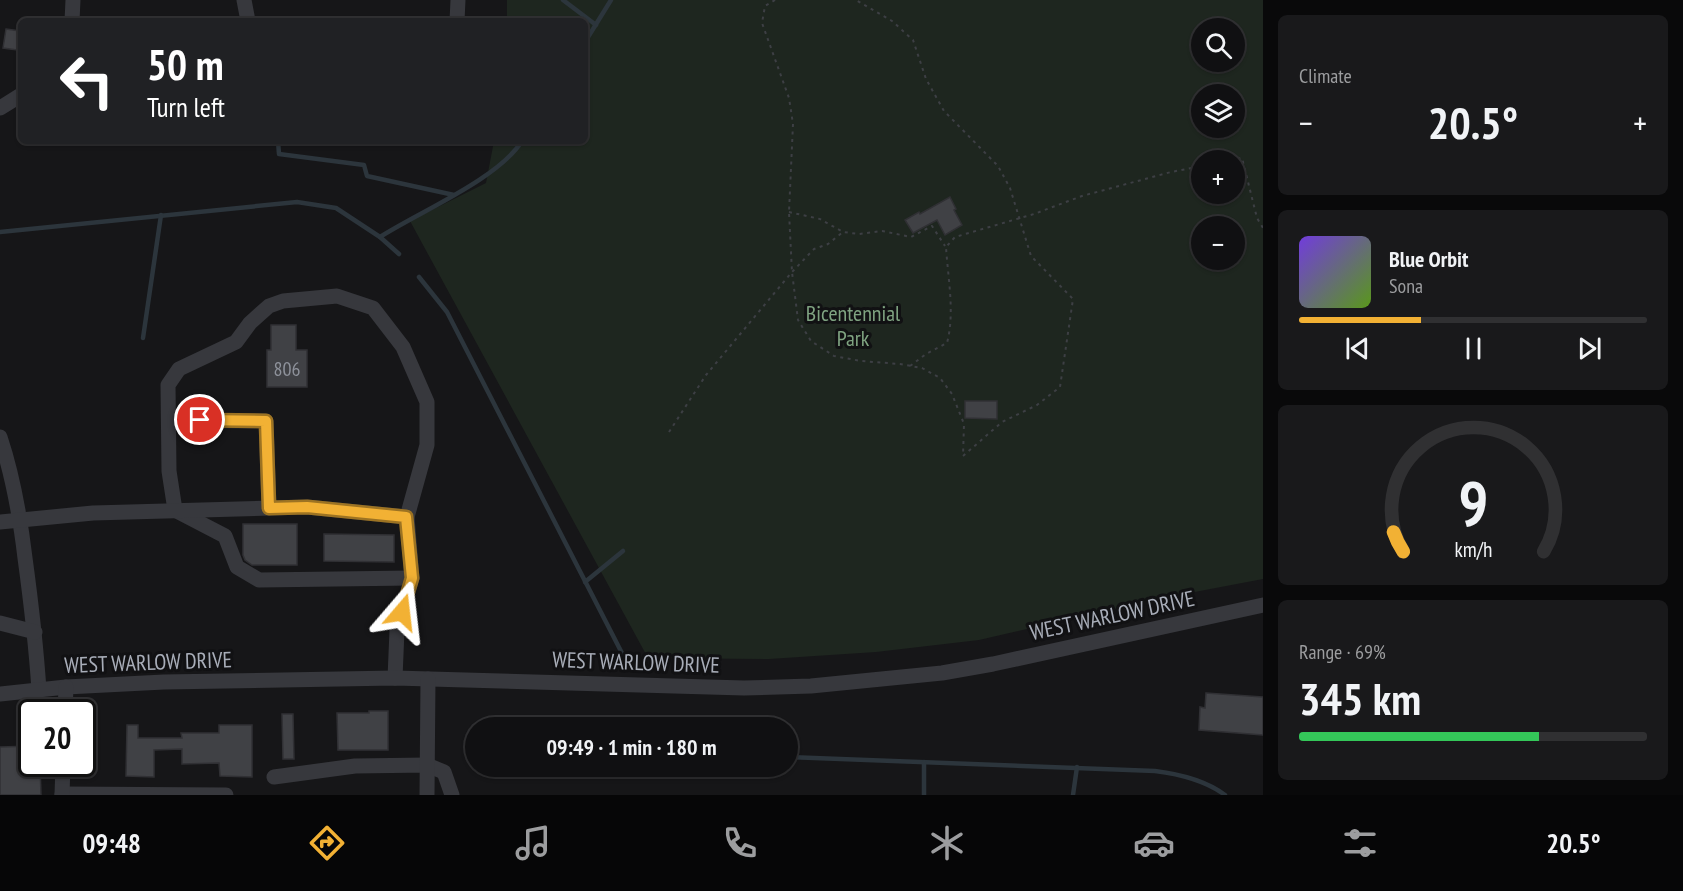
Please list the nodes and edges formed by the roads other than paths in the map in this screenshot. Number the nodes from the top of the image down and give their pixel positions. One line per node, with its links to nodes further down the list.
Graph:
1 (73, 0): 4 (street)
2 (244, 0): 5 (street)
3 (458, 0): 6 (street)
4 (72, 18)
5 (247, 18)
6 (457, 18)
7 (18, 96): 8 (street)
8 (1, 103)
9 (178, 420): 11 (street)
10 (0, 437): 14 (street)
11 (269, 508): 12 (street); 13 (street)
12 (175, 510): 13 (street); 14 (street); 16 (street)
13 (406, 517): 16 (street)
14 (20, 520): 15 (street); 19 (street)
15 (0, 522)
16 (412, 578): 20 (street)
17 (1263, 605): 21 (street, WEST WARLOW DRIVE)
18 (0, 623): 19 (street)
19 (35, 632): 23 (street)
20 (395, 678): 21 (street, WEST WARLOW DRIVE); 22 (street, WEST WARLOW DRIVE)
21 (428, 679): 26 (street)
22 (66, 687): 23 (street, WEST WARLOW DRIVE); 25 (street)
23 (39, 690): 24 (street, WEST WARLOW DRIVE)
24 (0, 694)
25 (66, 699)
26 (427, 765): 28 (street); 31 (street); 32 (street)
27 (63, 777): 29 (street)
28 (274, 777)
29 (63, 795): 30 (street)
30 (226, 795)
31 (427, 795)
32 (452, 795)

